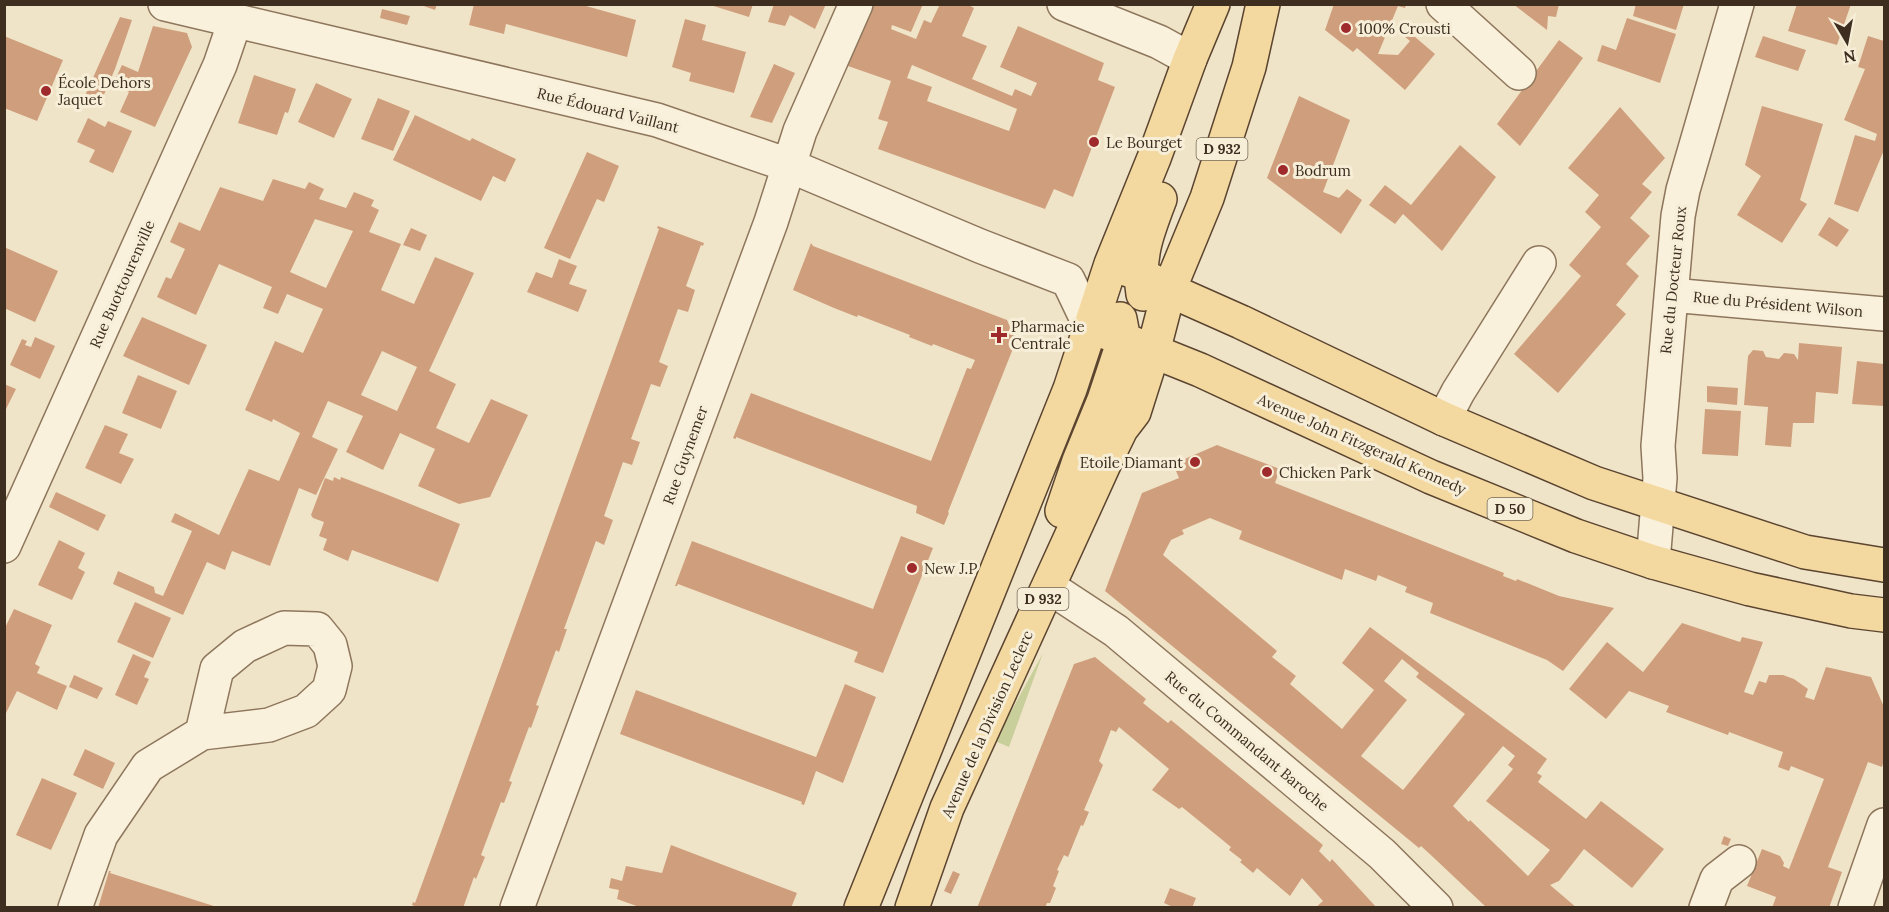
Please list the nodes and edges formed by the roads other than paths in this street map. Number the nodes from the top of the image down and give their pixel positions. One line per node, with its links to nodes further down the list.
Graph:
1 (165, 4): 8 (street, Rue Édouard Vaillant)
2 (856, 4): 11 (street, Rue Guynemer)
3 (1064, 4): 9 (street)
4 (1213, 4): 9 (main road)
5 (1263, 4): 15 (main road, Avenue de la Division Leclerc / D 932)
6 (1443, 4): 10 (street)
7 (1737, 4): 16 (street, Rue du Docteur Roux)
8 (235, 21): 11 (street, Rue Édouard Vaillant); 22 (street, Rue Buottourenville)
9 (1190, 58): 13 (main road)
10 (1519, 73)
11 (788, 165): 14 (street, Rue Édouard Vaillant); 32 (street, Rue Guynemer)
12 (1539, 263): 20 (street)
13 (1125, 269): 14 (street); 15 (main road); 18 (main road); 19 (main road)
14 (1068, 280): 18 (street)
15 (1169, 290): 19 (main road, Avenue de la Division Leclerc / D 932); 20 (main road)
16 (1671, 295): 17 (street, Rue du Président Wilson); 21 (street, Rue du Docteur Roux)
17 (1884, 314)
18 (1090, 326): 19 (main road, Avenue John Fitzgerald Kennedy); 33 (main road)
19 (1138, 346): 23 (main road, Avenue John Fitzgerald Kennedy / D 50); 25 (main road, Avenue de la Division Leclerc / D 932)
20 (1444, 419): 21 (main road)
21 (1657, 505): 23 (street, Rue du Docteur Roux); 24 (main road)
22 (4, 546)
23 (1653, 562): 26 (main road, Avenue John Fitzgerald Kennedy / D 50)
24 (1884, 565)
25 (1049, 587): 34 (main road, Avenue de la Division Leclerc / D 932); 35 (street, Rue du Commandant Baroche)
26 (1884, 615)
27 (201, 733): 31 (street)
28 (1884, 825): 30 (street)
29 (1739, 862): 36 (street)
30 (1867, 901)
31 (75, 908)
32 (517, 908)
33 (861, 908)
34 (912, 908)
35 (1436, 908)
36 (1706, 908)

